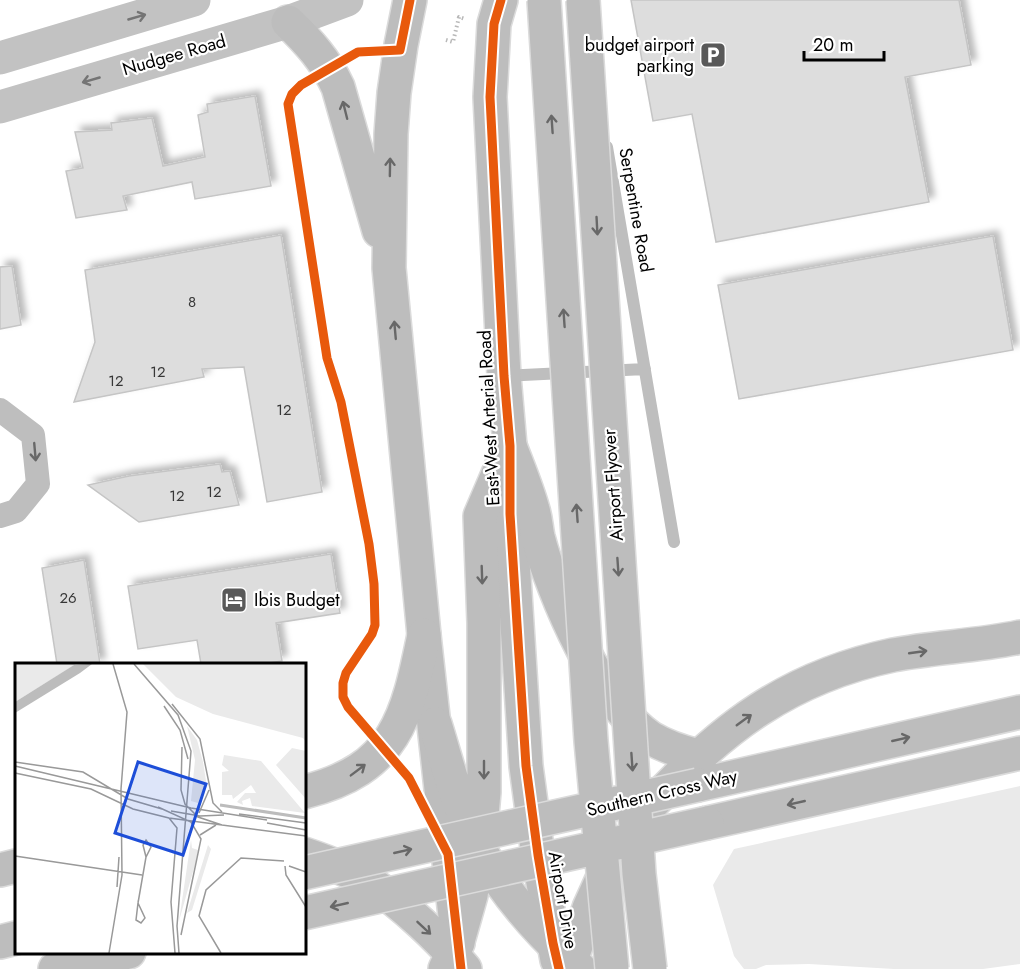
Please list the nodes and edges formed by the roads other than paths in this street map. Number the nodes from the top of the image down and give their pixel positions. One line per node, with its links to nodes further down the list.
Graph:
1 (194, 0): 9 (main road, one-way to 1)
2 (347, 0): 7 (main road, Nudgee Road)
3 (410, 0): 11 (main road, one-way to 3)
4 (501, 0): 13 (main road, East-West Arterial Road)
5 (544, 0): 37 (main road, Airport Flyover, one-way to 5, bridge)
6 (583, 0): 38 (main road, Airport Flyover, one-way to 38, bridge)
7 (288, 22): 10 (main road, Nudgee Road, one-way to 10); 11 (main road, one-way to 7)
8 (592, 57): 12 (lane, Serpentine Road)
9 (0, 58)
10 (0, 107)
11 (389, 268): 18 (main road, one-way to 11)
12 (645, 369): 13 (lane); 17 (lane, Serpentine Road)
13 (504, 376): 15 (main road, East-West Arterial Road)
14 (0, 410): 16 (street, one-way to 16)
15 (510, 446): 22 (main road); 24 (main road, East-West Arterial Road); 25 (main road, one-way to 25)
16 (0, 516)
17 (674, 542)
18 (424, 635): 23 (main road, one-way to 18); 25 (main road)
19 (1020, 637): 22 (main road, one-way to 19)
20 (1020, 712): 29 (main road, Southern Cross Way, one-way to 20, bridge)
21 (1020, 753): 30 (main road, one-way to 30, bridge)
22 (698, 756): 35 (main road)
23 (306, 791)
24 (536, 836): 35 (main road, Airport Drive)
25 (464, 851): 34 (main road); 35 (main road)
26 (306, 855): 34 (main road, one-way to 34)
27 (15, 866): 28 (main road)
28 (0, 870)
29 (306, 873)
30 (306, 913)
31 (15, 938): 32 (main road)
32 (0, 942)
33 (120, 954): 36 (main road)
34 (457, 961)
35 (566, 962)
36 (55, 969)
37 (612, 969)
38 (650, 969)

